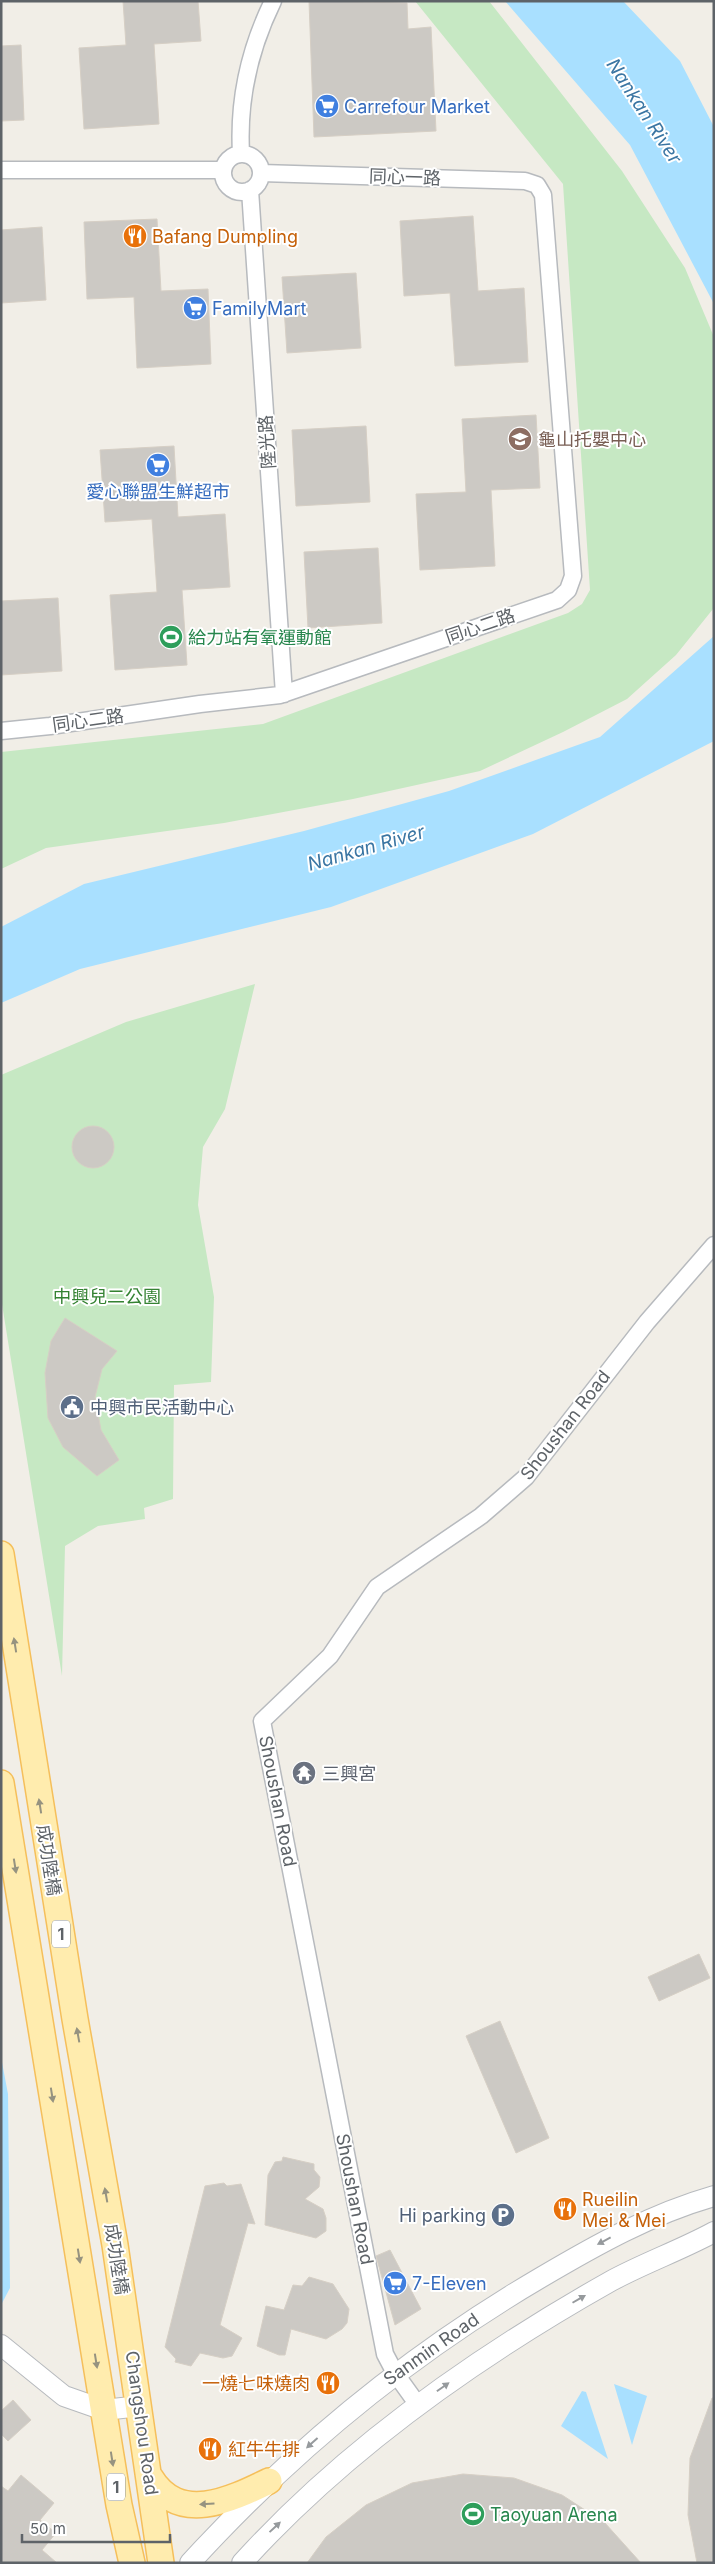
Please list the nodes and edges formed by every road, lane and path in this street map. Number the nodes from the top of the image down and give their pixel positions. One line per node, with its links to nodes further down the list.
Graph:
1 (273, 1): 2 (street)
2 (241, 154): 4 (street); 5 (street)
3 (1, 170): 4 (street)
4 (223, 170): 6 (street)
5 (261, 173): 6 (street); 7 (street, 同心一路)
6 (247, 191): 8 (street, 陸光路)
7 (544, 195): 8 (street, 同心二路)
8 (282, 694): 9 (street, 同心二路)
9 (1, 731)
10 (714, 1245): 18 (street, Shoushan Road)
11 (1, 1554): 15 (main road, 成功陸橋 / 1, one-way to 11)
12 (1, 1783): 16 (main road, 成功陸橋 / 1, one-way to 16)
13 (714, 2196): 18 (street, Sanmin Road, one-way to 18)
14 (714, 2232): 19 (street, one-way to 14)
15 (126, 2312): 20 (main road, Changshou Road / 1)
16 (88, 2313): 21 (main road, Changshou Road / 1, one-way to 21)
17 (1, 2345): 21 (street)
18 (394, 2373): 19 (street, Shoushan Road); 23 (street, Sanmin Road, one-way to 23)
19 (418, 2405): 27 (street, one-way to 19)
20 (140, 2406): 21 (street); 22 (main road, Changshou Road / 1)
21 (104, 2410): 24 (main road, Changshou Road / 1, one-way to 24)
22 (150, 2477): 23 (main road, one-way to 22); 25 (main road, Changshou Road / 1)
23 (269, 2481): 26 (street, Sanmin Road)
24 (132, 2563)
25 (161, 2563)
26 (190, 2563)
27 (242, 2563)

